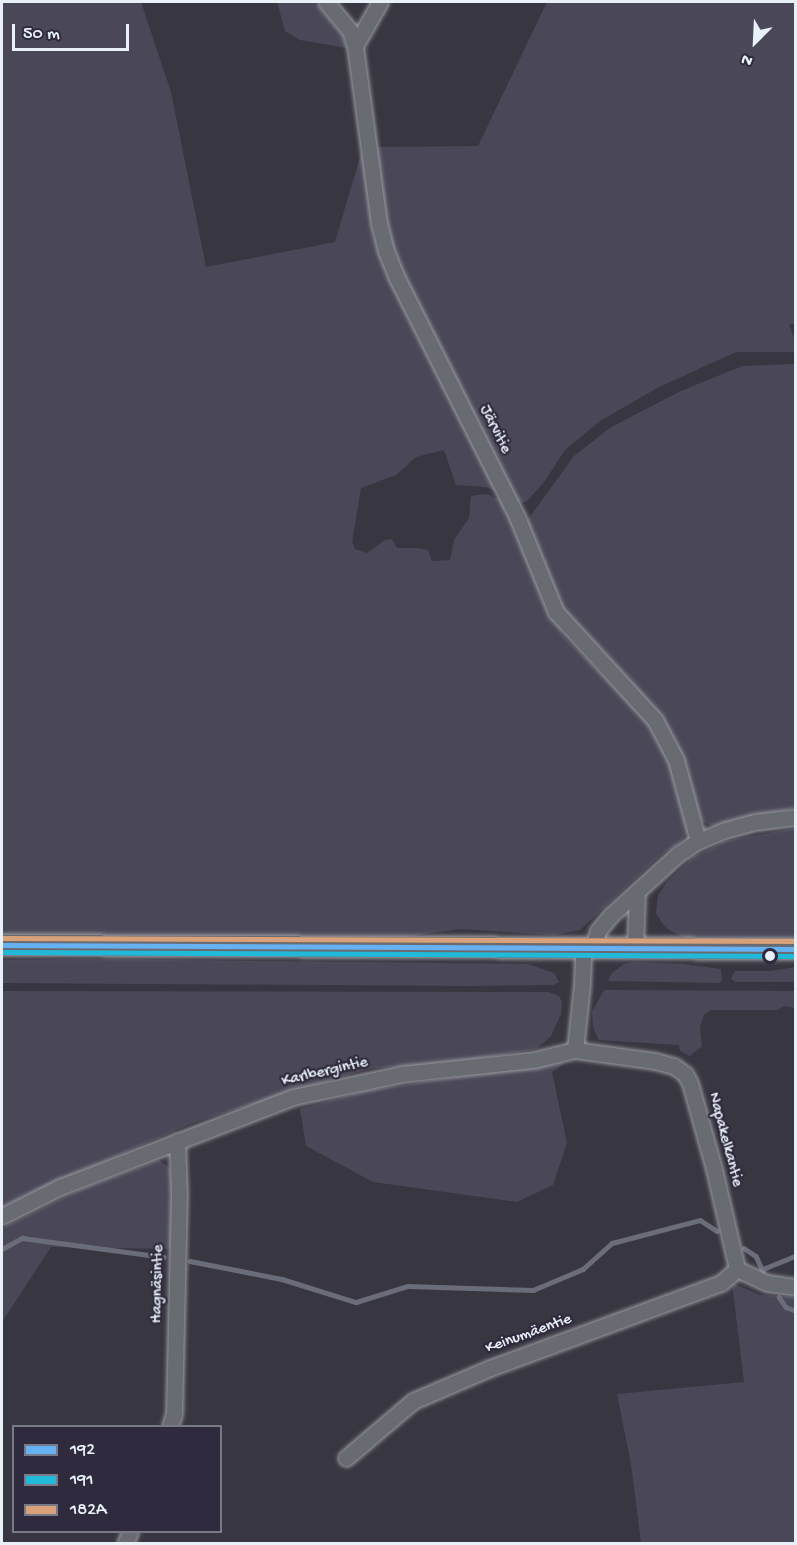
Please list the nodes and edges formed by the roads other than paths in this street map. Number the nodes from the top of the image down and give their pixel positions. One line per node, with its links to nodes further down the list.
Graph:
1 (326, 2): 3 (street)
2 (380, 2): 3 (street)
3 (355, 46): 5 (street, Järvitie)
4 (795, 817): 5 (street)
5 (698, 841): 6 (street)
6 (637, 893): 8 (street); 9 (street)
7 (2, 945): 8 (main road)
8 (588, 948): 9 (main road); 11 (street)
9 (635, 948): 10 (main road)
10 (795, 949)
11 (575, 1050): 12 (street, Karlbergintie); 14 (street, Napakelkantie)
12 (177, 1141): 13 (street, Karlbergintie); 16 (street, Hagnäsintie)
13 (2, 1216)
14 (737, 1269): 15 (street); 17 (street, Keinumäentie)
15 (795, 1287)
16 (170, 1425)
17 (346, 1458)

